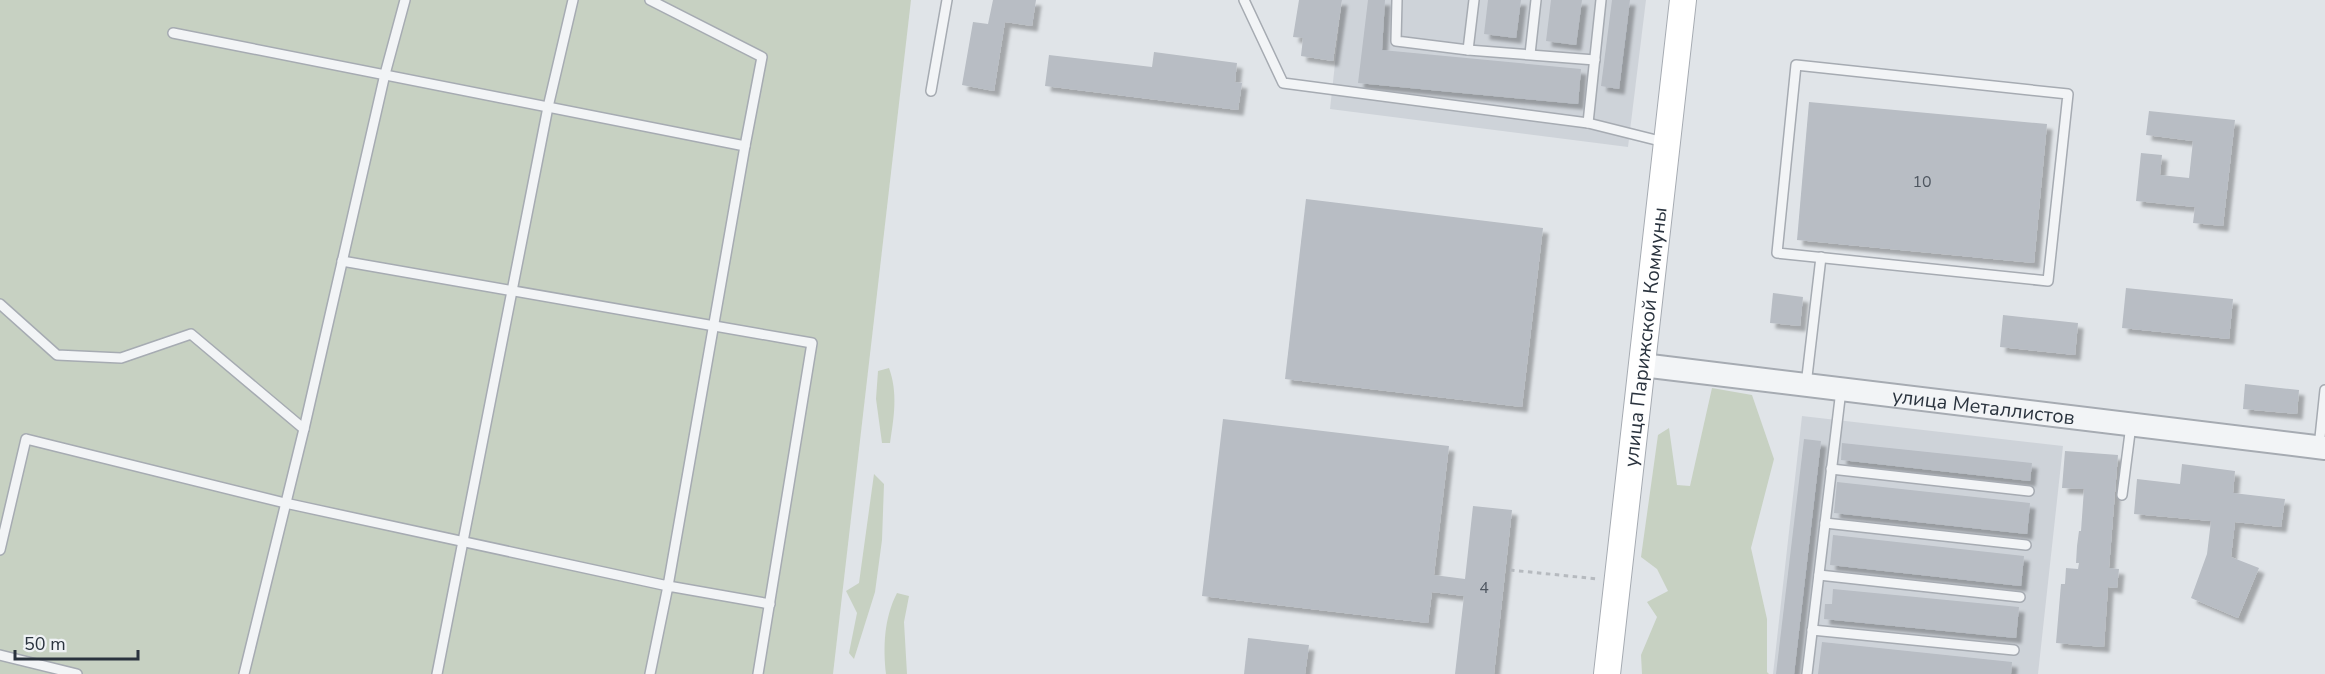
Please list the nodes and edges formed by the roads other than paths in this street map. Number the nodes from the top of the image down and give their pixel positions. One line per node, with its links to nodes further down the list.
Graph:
1 (405, 0): 15 (lane)
2 (573, 0): 17 (lane)
3 (650, 0): 20 (lane)
4 (947, 0): 16 (lane)
5 (1244, 0): 18 (lane)
6 (1397, 0): 12 (lane)
7 (1474, 0): 12 (lane)
8 (1536, 0): 13 (lane)
9 (1601, 0): 14 (lane)
10 (1683, 0): 19 (main road, улица Парижской Коммуны)
11 (173, 33): 15 (lane)
12 (1468, 50): 13 (lane)
13 (1530, 54): 14 (lane)
14 (1595, 60): 18 (lane)
15 (385, 74): 17 (lane); 22 (lane)
16 (931, 91)
17 (548, 107): 20 (lane); 23 (lane)
18 (1588, 123): 19 (lane)
19 (1666, 143): 26 (main road, улица Парижской Коммуны)
20 (745, 146): 25 (lane)
21 (1821, 257): 21 (lane); 27 (lane)
22 (342, 261): 23 (lane); 31 (lane)
23 (513, 291): 25 (lane); 38 (lane)
24 (0, 304): 31 (lane)
25 (714, 326): 42 (lane); 44 (lane)
26 (1642, 365): 27 (street, улица Металлистов); 53 (main road, улица Парижской Коммуны)
27 (1806, 385): 28 (street, улица Металлистов)
28 (1841, 390): 30 (street, улица Металлистов); 33 (lane)
29 (2325, 390): 32 (lane)
30 (2131, 425): 32 (street, улица Металлистов); 35 (lane)
31 (304, 429): 36 (lane)
32 (2322, 448)
33 (1832, 470): 34 (lane); 37 (lane)
34 (2029, 491)
35 (2122, 495)
36 (285, 503): 38 (lane); 40 (lane); 49 (lane)
37 (1825, 523): 39 (lane); 41 (lane)
38 (463, 541): 42 (lane); 50 (lane)
39 (2026, 545)
40 (0, 550)
41 (1819, 575): 43 (lane); 45 (lane)
42 (668, 586): 44 (lane); 51 (lane)
43 (2020, 597)
44 (770, 604): 52 (lane)
45 (1812, 630): 46 (lane); 54 (lane)
46 (2014, 650)
47 (0, 656): 48 (lane)
48 (77, 674)
49 (244, 674)
50 (437, 674)
51 (650, 674)
52 (758, 674)
53 (1607, 674)
54 (1807, 674)

